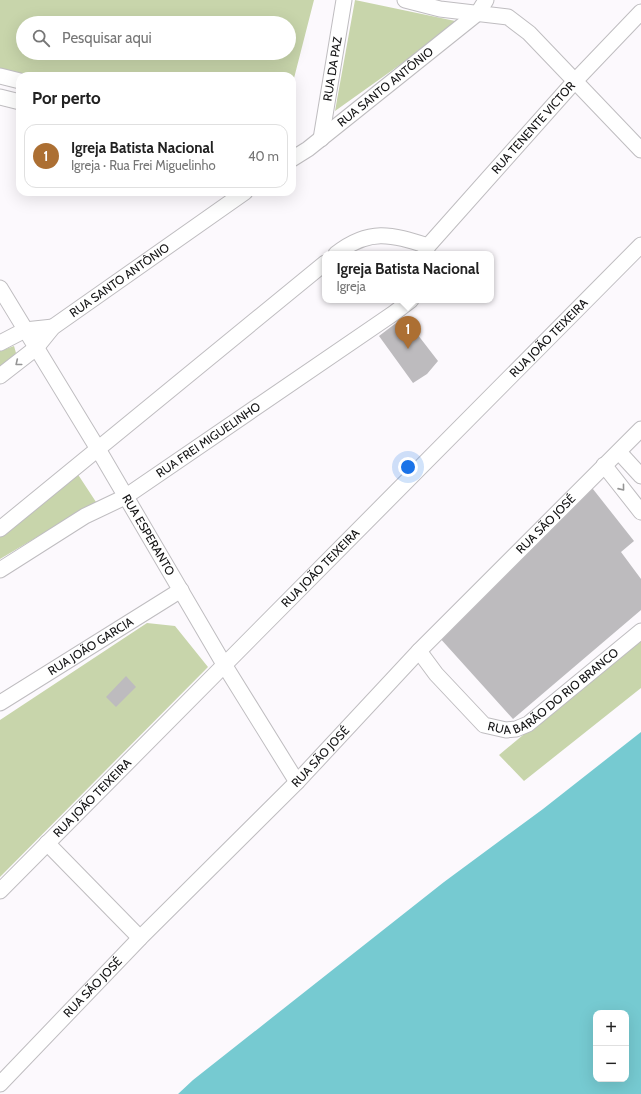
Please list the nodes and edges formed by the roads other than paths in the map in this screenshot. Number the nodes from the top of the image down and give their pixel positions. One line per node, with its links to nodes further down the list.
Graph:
1 (344, 0): 11 (street, RUA DA PAZ)
2 (405, 0): 5 (street)
3 (486, 0): 5 (street, RUA SANTO ANTÔNIO)
4 (641, 12): 8 (street, RUA TENENTE VICTOR)
5 (478, 13): 8 (street); 11 (street, RUA SANTO ANTÔNIO)
6 (0, 76): 7 (street)
7 (16, 80)
8 (574, 82): 14 (street); 18 (street, RUA TENENTE VICTOR)
9 (0, 97): 10 (street)
10 (16, 101)
11 (321, 139): 13 (street, RUA SANTO ANTÔNIO)
12 (296, 146): 13 (street)
13 (308, 149): 15 (street, RUA SANTO ANTÔNIO)
14 (641, 150)
15 (296, 156)
16 (239, 196): 23 (street, RUA SANTO ANTÔNIO)
17 (641, 245): 40 (street, RUA JOÃO TEIXEIRA)
18 (427, 250): 19 (street)
19 (340, 251)
20 (322, 265): 29 (street)
21 (0, 288): 24 (street, RUA ESPERANTO)
22 (407, 303): 33 (street, RUA FREI MIGUELINHO)
23 (53, 328): 24 (street); 26 (street, RUA SANTO ANTÔNIO)
24 (25, 330): 25 (street); 26 (street, RUA ESPERANTO)
25 (0, 343)
26 (36, 348): 27 (street, RUA SANTO ANTÔNIO, one-way to 27); 29 (street, RUA ESPERANTO)
27 (0, 376)
28 (641, 429): 30 (street, RUA SÃO JOSÉ)
29 (98, 449): 33 (street, RUA ESPERANTO); 35 (street)
30 (618, 452): 31 (street, RUA SÃO JOSÉ); 32 (street)
31 (604, 465): 34 (street, one-way to 34); 39 (street, RUA SÃO JOSÉ)
32 (641, 476)
33 (125, 497): 36 (street, RUA FREI MIGUELINHO); 37 (street, RUA ESPERANTO)
34 (641, 512)
35 (0, 529)
36 (0, 570)
37 (181, 590): 40 (street, RUA ESPERANTO); 41 (street, RUA JOÃO GARCIA)
38 (641, 631): 39 (street, RUA BARÃO DO RIO BRANCO)
39 (419, 652): 42 (street, RUA SÃO JOSÉ)
40 (224, 666): 42 (street, RUA ESPERANTO); 43 (street, RUA JOÃO TEIXEIRA)
41 (0, 703)
42 (297, 782): 45 (street, RUA SÃO JOSÉ)
43 (46, 843): 44 (street, RUA JOÃO TEIXEIRA); 45 (street)
44 (0, 891)
45 (140, 938): 46 (street, RUA SÃO JOSÉ)
46 (0, 1084)

